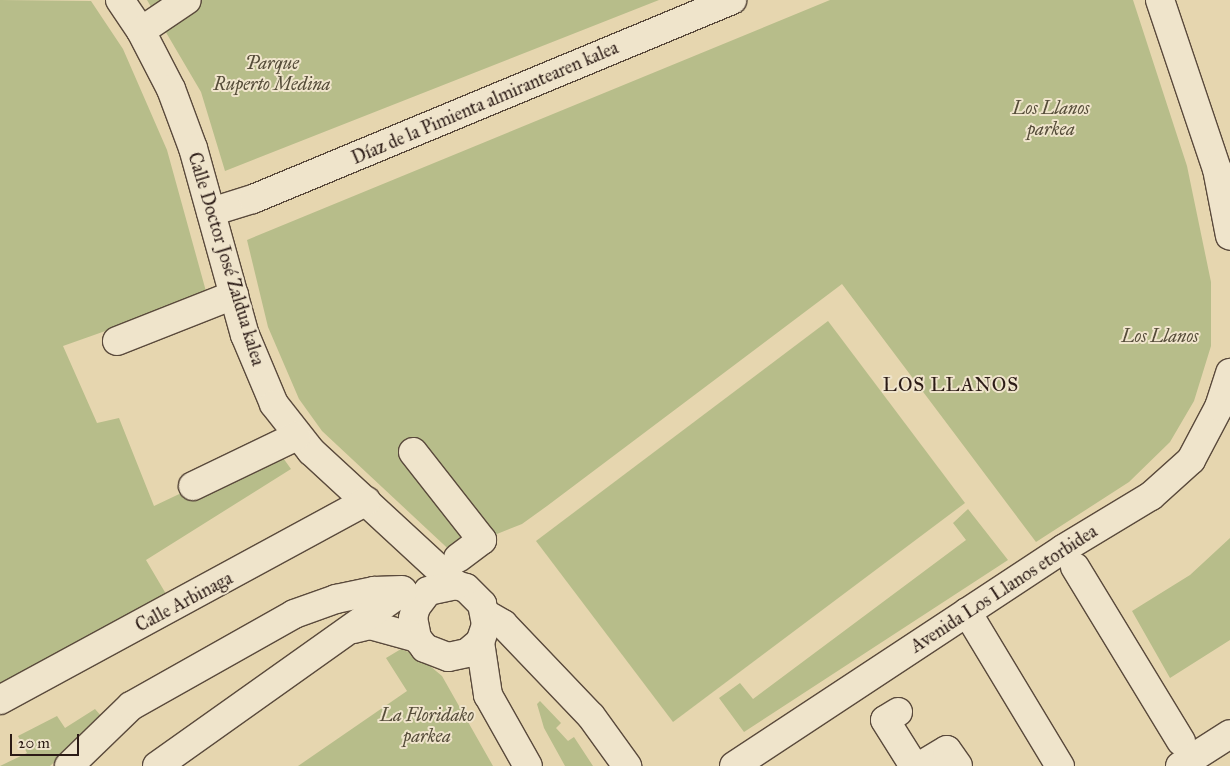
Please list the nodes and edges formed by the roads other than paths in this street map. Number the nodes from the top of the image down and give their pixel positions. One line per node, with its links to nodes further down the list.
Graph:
1 (120, 0): 5 (street, Calle Doctor José Zaldua kalea)
2 (187, 0): 5 (street)
3 (732, 0): 7 (street, Díaz de la Pimienta almirantearen kalea)
4 (1160, 0): 9 (street)
5 (141, 31): 6 (street, Calle Doctor José Zaldua kalea)
6 (202, 178): 7 (street); 8 (street, Calle Doctor José Zaldua kalea)
7 (238, 204): 8 (street, Díaz de la Pimienta almirantearen kalea)
8 (211, 212): 10 (street, Calle Doctor José Zaldua kalea)
9 (1230, 236)
10 (234, 295): 11 (street); 13 (street, Calle Doctor José Zaldua kalea)
11 (117, 341)
12 (1230, 372): 22 (street, Avenida Los Llanos etorbidea)
13 (297, 436): 15 (street); 16 (street, Calle Doctor José Zaldua kalea)
14 (413, 452): 18 (street)
15 (193, 486)
16 (366, 501): 17 (street, Calle Doctor José Zaldua kalea); 28 (street, Calle Arbinaga)
17 (406, 537): 20 (street, Calle Doctor José Zaldua kalea); 21 (street)
18 (458, 558)
19 (1075, 567): 31 (street)
20 (456, 585): 21 (street); 24 (street)
21 (417, 593): 23 (street); 25 (street); 32 (street)
22 (967, 612): 36 (street, Avenida Los Llanos etorbidea); 40 (street)
23 (353, 629): 25 (street); 33 (street)
24 (482, 632): 26 (street); 27 (street); 35 (street)
25 (417, 638): 26 (street)
26 (448, 657): 27 (street)
27 (488, 695): 34 (street)
28 (0, 700)
29 (898, 712): 37 (street)
30 (1230, 734): 31 (street)
31 (1180, 753)
32 (69, 766)
33 (157, 766)
34 (528, 766)
35 (627, 766)
36 (734, 766)
37 (914, 766)
38 (920, 766): 39 (street)
39 (958, 766)
40 (1060, 766)

